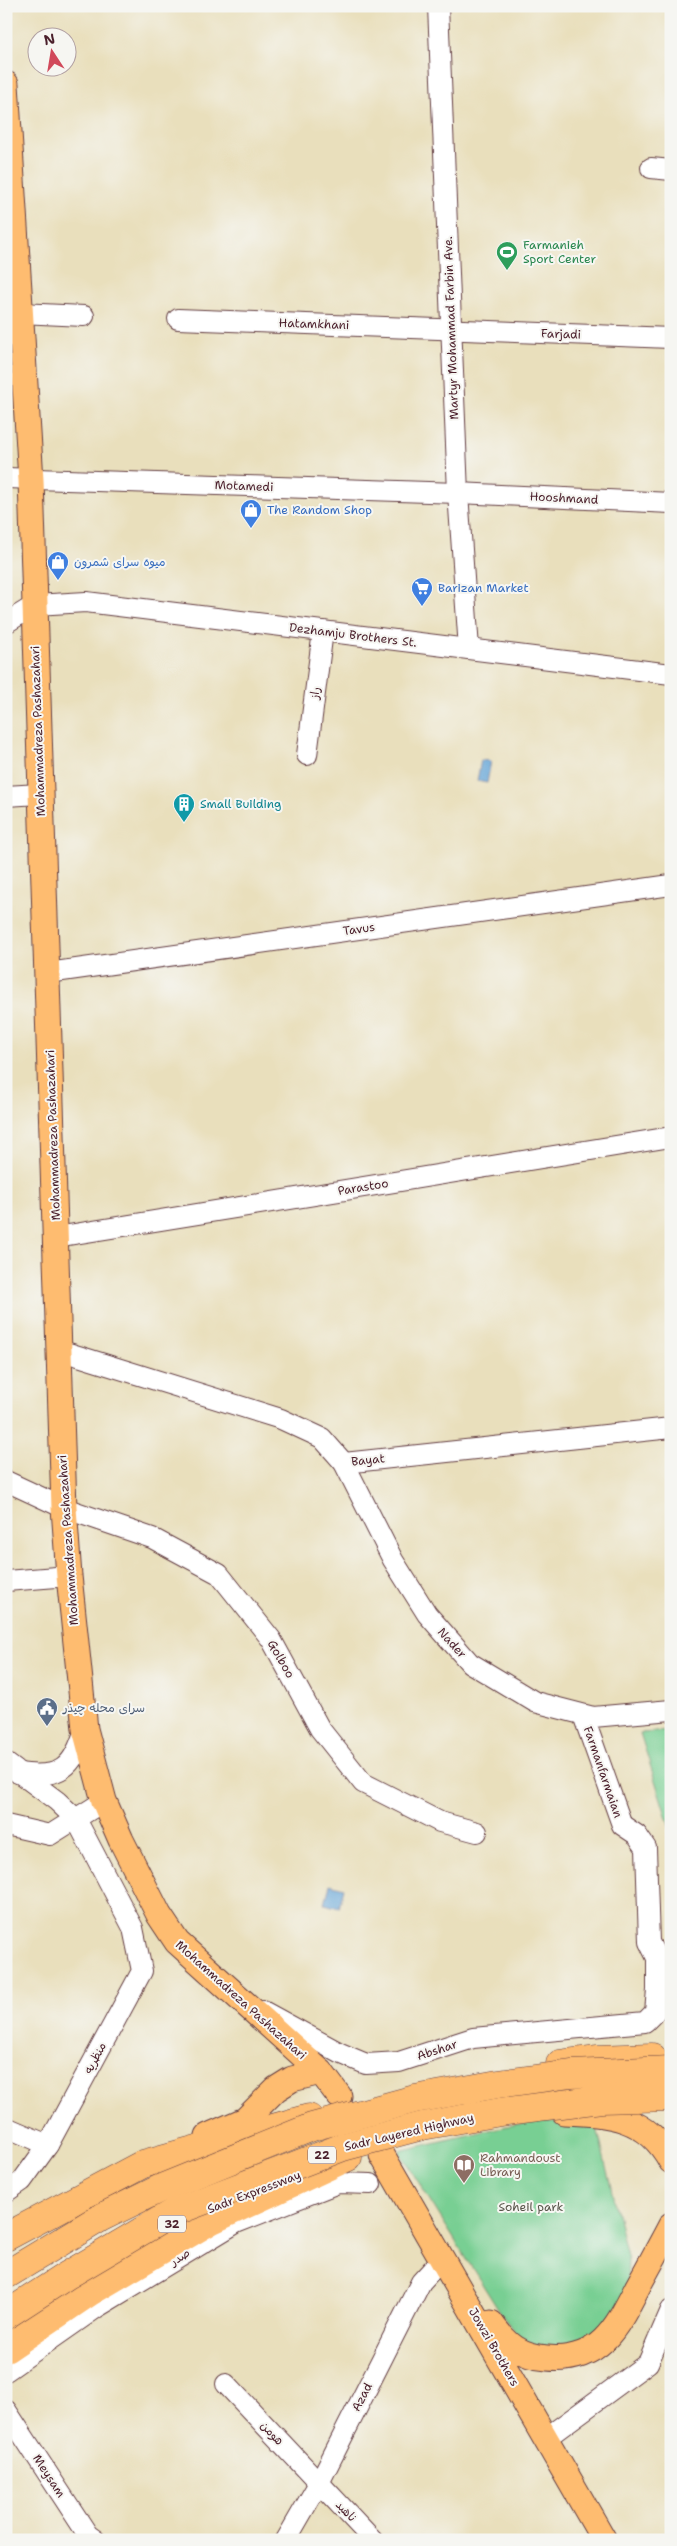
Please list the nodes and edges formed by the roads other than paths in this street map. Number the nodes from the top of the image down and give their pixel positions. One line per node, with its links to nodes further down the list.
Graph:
1 (438, 6): 7 (street, Martyr Mohammad Farbin Ave.)
2 (6, 84): 3 (main road, Mohammadreza Pashazahari)
3 (7, 112): 4 (main road, Mohammadreza Pashazahari)
4 (20, 313): 5 (street); 10 (main road, Mohammadreza Pashazahari)
5 (84, 316)
6 (178, 319): 7 (street, Hatamkhani)
7 (450, 329): 8 (street, Farjadi); 11 (street, Martyr Mohammad Farbin Ave.)
8 (671, 338)
9 (6, 478): 10 (street, Motamedi)
10 (31, 480): 11 (street, Motamedi); 13 (main road, Mohammadreza Pashazahari)
11 (458, 493): 12 (street, Hooshmand); 16 (street, Martyr Mohammad Farbin Ave.)
12 (671, 503)
13 (35, 605): 14 (street); 15 (street, Dezhamju Brothers St.); 19 (main road, Mohammadreza Pashazahari)
14 (6, 623)
15 (323, 631): 16 (street, Dezhamju Brothers St.); 18 (street, راز)
16 (469, 649): 17 (street, Dezhamju Brothers St.)
17 (671, 674)
18 (307, 755)
19 (39, 794): 20 (street); 22 (main road, Mohammadreza Pashazahari)
20 (6, 796)
21 (671, 885): 22 (street, Tavus)
22 (48, 973): 24 (main road, Mohammadreza Pashazahari)
23 (671, 1137): 24 (street, Parastoo)
24 (56, 1237): 25 (main road, Mohammadreza Pashazahari)
25 (59, 1350): 27 (street, Bayat); 29 (main road, Mohammadreza Pashazahari)
26 (671, 1428): 27 (street, Bayat)
27 (344, 1462): 33 (street, Nader)
28 (6, 1481): 29 (street, Golboo)
29 (64, 1508): 30 (main road, Mohammadreza Pashazahari); 39 (street, Golboo)
30 (69, 1576): 31 (street); 34 (main road, Mohammadreza Pashazahari)
31 (6, 1581)
32 (671, 1710): 33 (street, Nader)
33 (583, 1715): 41 (street, Farmanfarmaian)
34 (85, 1729): 35 (street); 36 (main road, Mohammadreza Pashazahari)
35 (12, 1768): 37 (street)
36 (104, 1802): 37 (street); 40 (main road, Mohammadreza Pashazahari)
37 (76, 1819): 38 (street); 50 (street, منظریه)
38 (6, 1824)
39 (477, 1832)
40 (243, 2001): 41 (street, Abshar); 44 (main road, Mohammadreza Pashazahari)
41 (646, 2022)
42 (671, 2057): 47 (highway)
43 (671, 2070): 60 (highway, 22, bridge)
44 (321, 2072): 47 (main road, Mohammadreza Pashazahari); 54 (main road)
45 (671, 2097): 62 (highway, Sadr Layered Highway / 22, bridge)
46 (671, 2102): 48 (highway, Sadr Expressway / 32)
47 (342, 2103): 54 (highway)
48 (536, 2111): 51 (highway, Sadr Expressway / 32); 53 (main road)
49 (6, 2127): 50 (street)
50 (48, 2145): 56 (street, منظریه)
51 (388, 2149): 52 (highway, Sadr Expressway / 32); 59 (main road, Jowzi Brothers)
52 (352, 2156): 63 (highway, Sadr Expressway / 32); 64 (highway)
53 (671, 2161)
54 (144, 2164): 58 (highway)
55 (371, 2184): 65 (street, صدر)
56 (6, 2192)
57 (671, 2225): 59 (main road)
58 (6, 2237)
59 (443, 2258): 68 (main road, Jowzi Brothers); 69 (street, Azad)
60 (6, 2275)
61 (671, 2310): 68 (street)
62 (6, 2315)
63 (6, 2320)
64 (6, 2348)
65 (6, 2371)
66 (226, 2384): 69 (street, هومن)
67 (6, 2410): 71 (street, Meysam)
68 (546, 2438): 70 (main road, Jowzi Brothers)
69 (319, 2483): 72 (street, Azad); 73 (street, ناهید)
70 (602, 2538)
71 (94, 2540)
72 (286, 2540)
73 (373, 2540)

